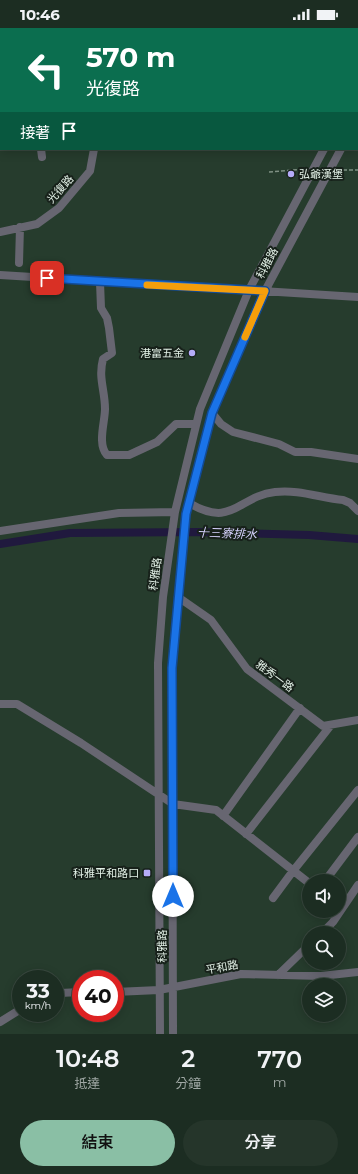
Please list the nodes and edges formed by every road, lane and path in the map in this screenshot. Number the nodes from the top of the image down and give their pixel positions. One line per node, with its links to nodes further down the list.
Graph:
1 (94, 150): 8 (street, 光復路)
2 (323, 150): 4 (street, 科雅路)
3 (340, 150): 5 (street, 科雅路)
4 (313, 168): 7 (path); 13 (street, 科雅路)
5 (329, 170): 6 (path); 14 (street, 科雅路)
6 (358, 170)
7 (269, 172)
8 (20, 227): 9 (street, 光復路); 10 (street)
9 (0, 232)
10 (19, 263)
11 (0, 275): 12 (street)
12 (100, 282): 13 (street); 17 (street)
13 (249, 290): 14 (street); 17 (street, 科雅路)
14 (265, 291): 15 (street); 16 (street, 科雅路)
15 (358, 297)
16 (212, 413): 18 (street); 19 (street, 科雅路)
17 (196, 424): 21 (street, 科雅路)
18 (358, 459)
19 (189, 503): 20 (street); 23 (street, 科雅路)
20 (358, 511)
21 (175, 512): 22 (street); 29 (street, 科雅路)
22 (0, 531)
23 (178, 597): 25 (street, 雅秀一路); 30 (street, 科雅路)
24 (0, 704): 29 (street)
25 (300, 708): 27 (street, 雅秀一路); 31 (street)
26 (358, 720): 27 (street)
27 (331, 725): 32 (street)
28 (358, 790): 34 (street)
29 (159, 795): 30 (street); 46 (street, 科雅路)
30 (173, 804): 31 (street); 45 (street, 科雅路)
31 (223, 816): 32 (street)
32 (246, 834): 34 (street)
33 (358, 838): 35 (street)
34 (293, 870): 36 (street); 38 (street)
35 (330, 874)
36 (302, 878)
37 (358, 885): 39 (street)
38 (273, 898)
39 (346, 900)
40 (335, 918): 41 (street)
41 (329, 926)
42 (302, 952): 44 (street)
43 (358, 972): 44 (street, 平和路)
44 (278, 975): 45 (street, 平和路)
45 (172, 987): 46 (street, 平和路); 51 (street, 科雅路)
46 (159, 990): 47 (street, 平和路); 50 (street, 科雅路)
47 (124, 992)
48 (12, 1015): 49 (street)
49 (0, 1022)
50 (160, 1034)
51 (173, 1034)

